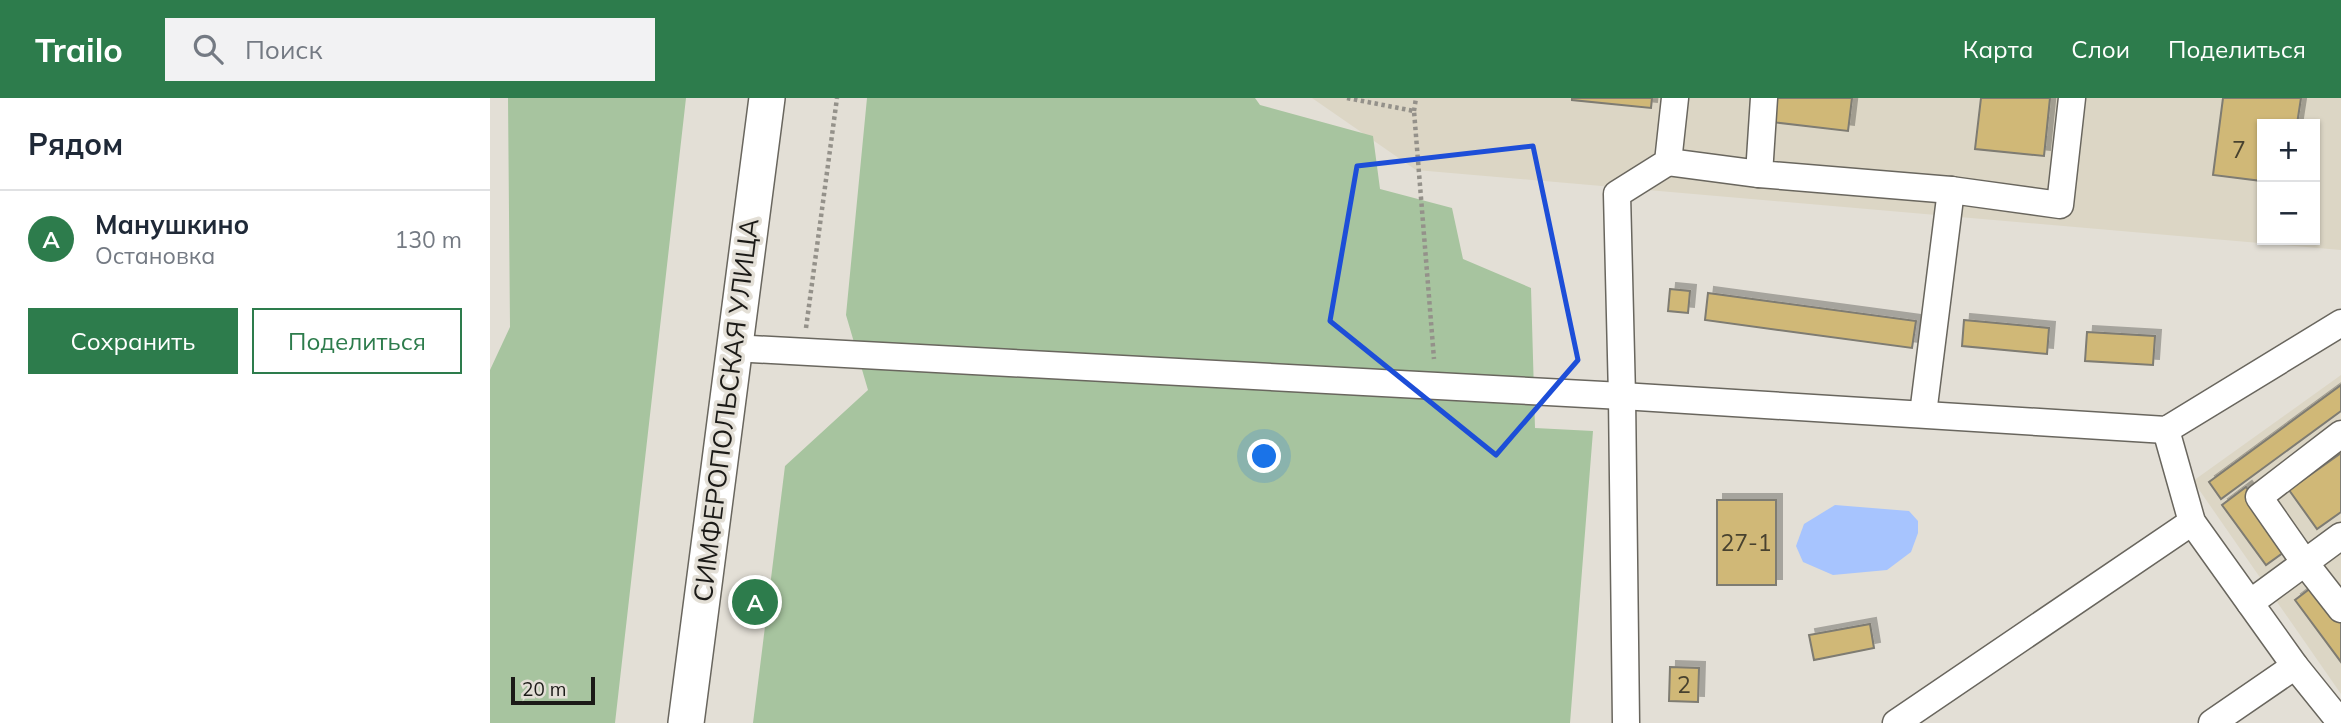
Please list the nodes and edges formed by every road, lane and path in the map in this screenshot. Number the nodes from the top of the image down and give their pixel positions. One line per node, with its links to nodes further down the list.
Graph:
1 (767, 98): 13 (main road, СИМФЕРОПОЛЬСКАЯ УЛИЦА)
2 (837, 98): 14 (path)
3 (1347, 98): 8 (path)
4 (1416, 98): 8 (path)
5 (1675, 98): 9 (street)
6 (1765, 98): 10 (street)
7 (2072, 98): 11 (street)
8 (1414, 111): 15 (path)
9 (1668, 162): 10 (street); 16 (street)
10 (1759, 174): 11 (street)
11 (1951, 190): 17 (street)
12 (2341, 323): 18 (street)
13 (733, 348): 14 (street); 26 (main road, СИМФЕРОПОЛЬСКАЯ УЛИЦА)
14 (803, 353): 15 (street)
15 (1436, 387): 16 (street)
16 (1622, 396): 17 (street); 27 (street)
17 (1923, 414): 18 (street)
18 (2166, 430): 20 (street)
19 (2341, 434): 22 (street)
20 (2192, 522): 23 (street); 28 (street)
21 (2341, 537): 22 (street)
22 (2305, 563): 23 (street); 24 (street)
23 (2250, 603): 25 (street)
24 (2341, 609)
25 (2295, 666): 29 (street); 30 (street)
26 (686, 723)
27 (1626, 723)
28 (1896, 723)
29 (2212, 723)
30 (2341, 723)

